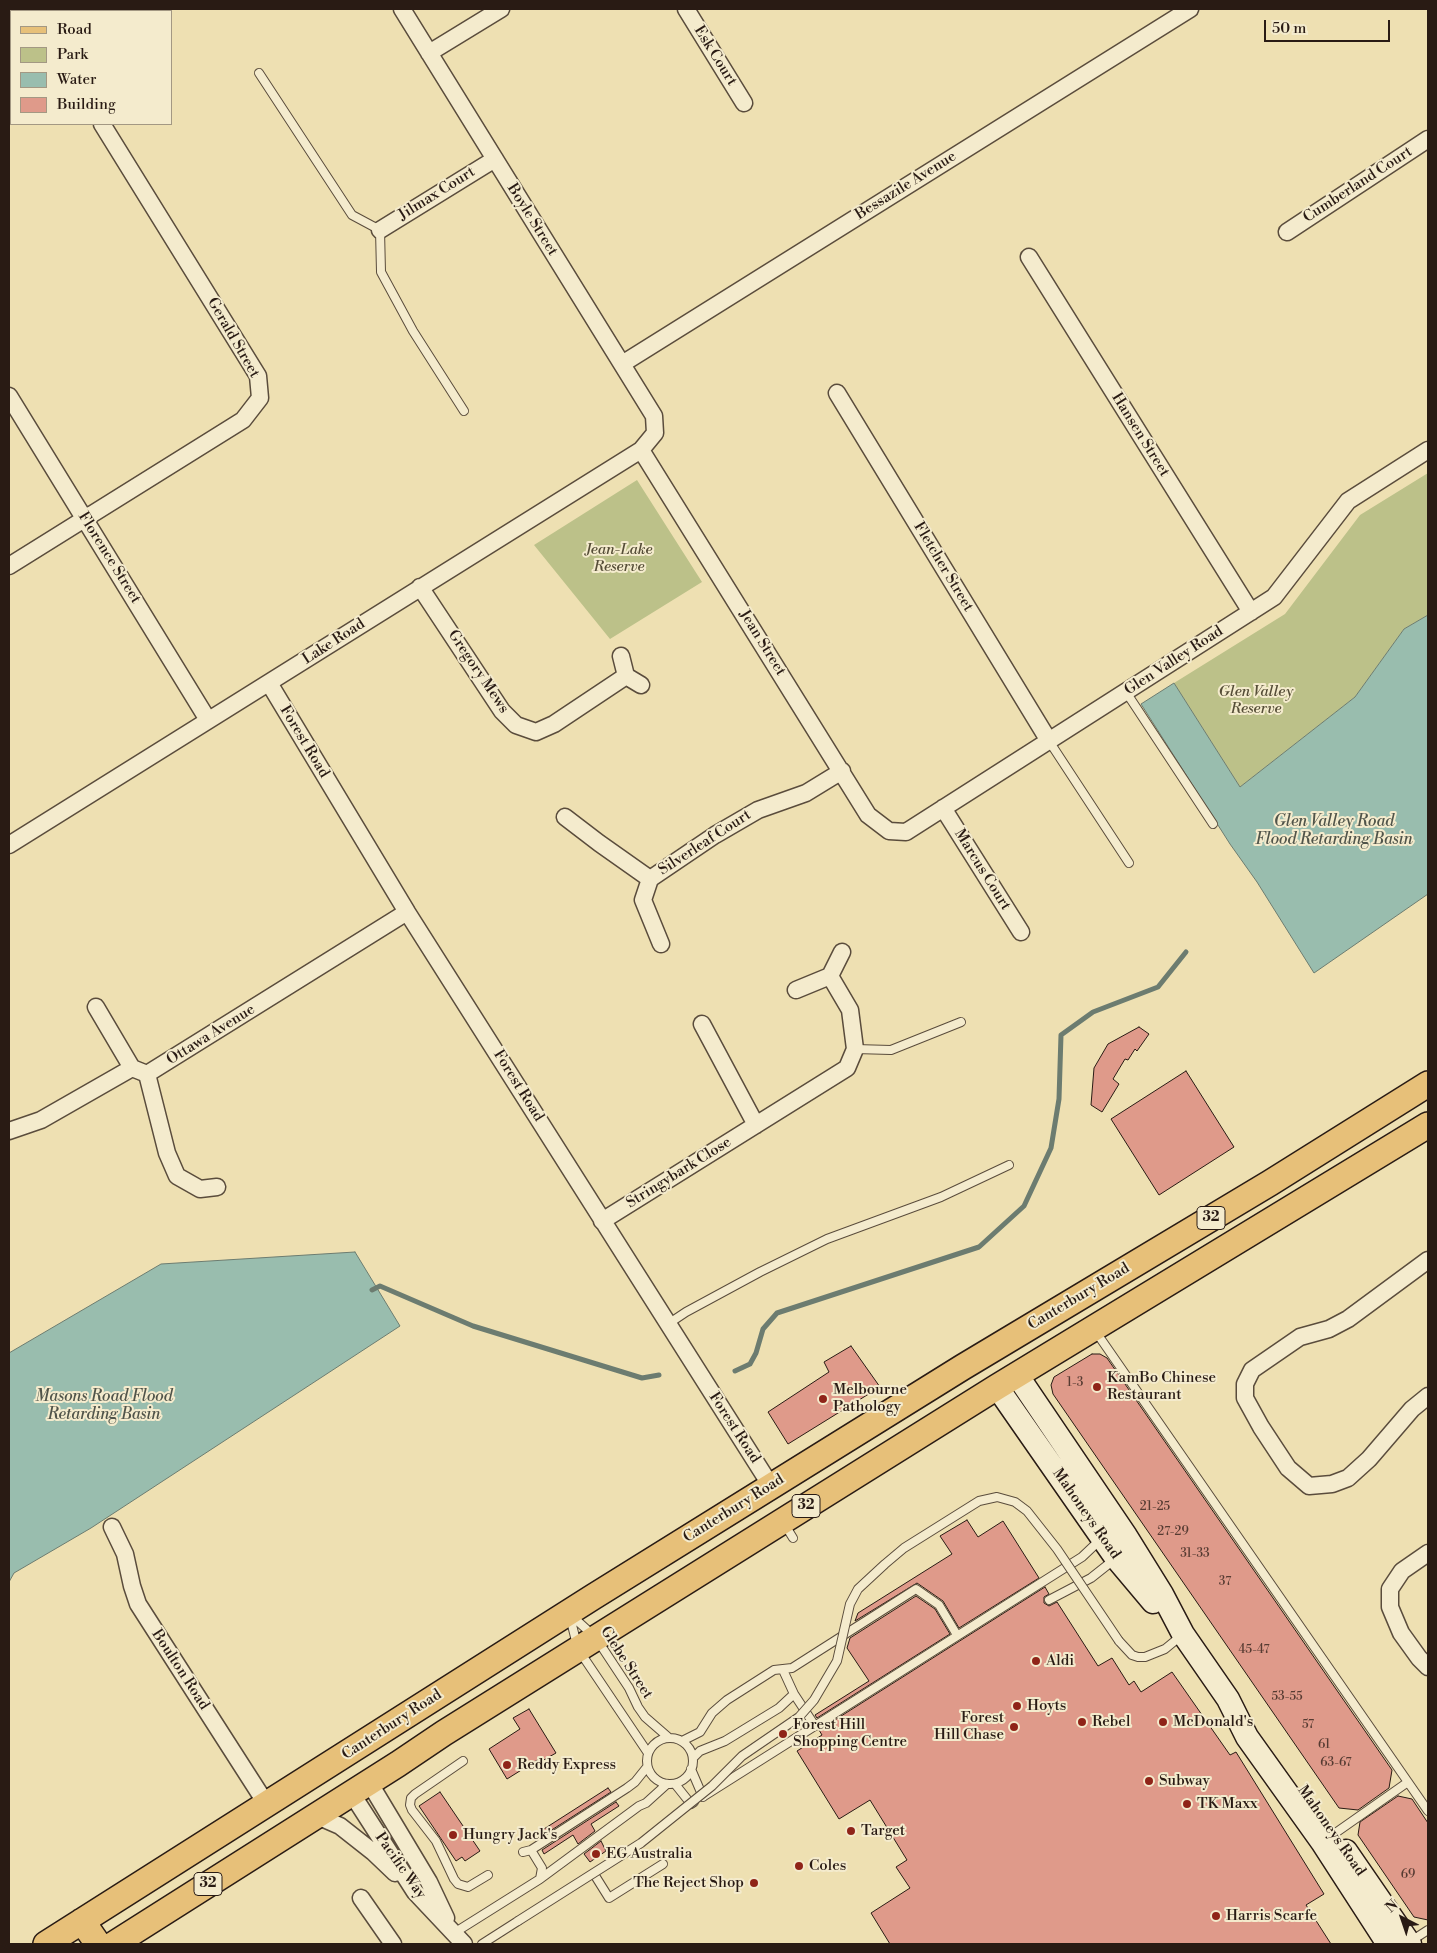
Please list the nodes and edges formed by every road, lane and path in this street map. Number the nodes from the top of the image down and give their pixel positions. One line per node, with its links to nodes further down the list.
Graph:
1 (402, 9): 5 (street, Boyle Street)
2 (500, 9): 5 (street)
3 (686, 9): 7 (street, Esk Court)
4 (1190, 9): 14 (street, Bessazile Avenue)
5 (429, 52): 10 (street, Boyle Street)
6 (259, 73): 11 (lane)
7 (744, 104)
8 (103, 125): 21 (street, Gerald Street)
9 (1428, 139): 12 (street, Cumberland Court)
10 (495, 159): 11 (street, Jilmax Court); 14 (street, Boyle Street)
11 (380, 230): 17 (lane)
12 (1287, 232)
13 (1029, 257): 24 (street, Hansen Street)
14 (622, 364): 18 (street, Boyle Street)
15 (837, 393): 31 (street, Fletcher Street)
16 (9, 396): 21 (street, Florence Street)
17 (464, 411)
18 (654, 433): 19 (street, Lake Road)
19 (641, 450): 23 (street, Lake Road); 32 (street, Jean Street)
20 (1428, 450): 24 (street, Glen Valley Road)
21 (85, 518): 22 (street, Gerald Street); 30 (street, Florence Street)
22 (9, 566)
23 (420, 587): 26 (street, Gregory Mews); 27 (street, Lake Road)
24 (1251, 612): 29 (street, Glen Valley Road)
25 (621, 656): 26 (street)
26 (626, 676): 28 (street)
27 (269, 683): 30 (street, Lake Road); 40 (street, Forest Road)
28 (641, 685)
29 (1126, 692): 31 (street, Glen Valley Road); 35 (lane)
30 (208, 720): 37 (street, Lake Road)
31 (1049, 740): 33 (street, Glen Valley Road); 38 (lane)
32 (842, 771): 36 (street, Jean Street); 39 (street, Silverleaf Court)
33 (943, 808): 36 (street, Glen Valley Road); 41 (street, Marcus Court)
34 (565, 816): 39 (street, Silverleaf Court)
35 (1213, 824)
36 (889, 831)
37 (9, 845)
38 (1129, 863)
39 (650, 879): 42 (street, Silverleaf Court)
40 (407, 912): 51 (street, Ottawa Avenue); 58 (street, Forest Road)
41 (1021, 932)
42 (661, 944)
43 (842, 952): 44 (street)
44 (830, 976): 45 (street); 49 (street)
45 (796, 990)
46 (96, 1008): 50 (street)
47 (961, 1022): 49 (lane)
48 (702, 1024): 53 (street)
49 (855, 1049): 53 (street, Stringybark Close)
50 (132, 1068): 51 (street); 55 (street)
51 (148, 1074): 57 (street)
52 (1428, 1084): 62 (main road, Canterbury Road / 32)
53 (756, 1125): 58 (street, Stringybark Close)
54 (1428, 1125): 61 (main road, 32)
55 (9, 1130)
56 (1009, 1165): 60 (lane)
57 (218, 1187)
58 (602, 1221): 60 (street, Forest Road)
59 (1428, 1260): 64 (street)
60 (668, 1324): 65 (street, Forest Road)
61 (1094, 1328): 63 (main road, 32); 89 (lane)
62 (991, 1350): 63 (main road); 65 (main road, Canterbury Road / 32)
63 (1007, 1381): 66 (main road, Mahoneys Road); 69 (main road, Mahoneys Road); 76 (main road, 32)
64 (1428, 1396)
65 (771, 1486): 73 (main road, Canterbury Road / 32)
66 (1113, 1517): 68 (main road, Mahoneys Road); 69 (main road)
67 (112, 1527): 93 (street, Boulton Road)
68 (1126, 1536): 71 (main road); 74 (main road, Mahoneys Road)
69 (1103, 1538): 71 (main road, Mahoneys Road); 75 (lane)
70 (1428, 1553): 77 (street)
71 (1116, 1558): 72 (lane); 74 (main road, Mahoneys Road)
72 (1049, 1600)
73 (569, 1613): 76 (lane, Glebe Street); 76 (lane, Glebe Street); 84 (main road, Canterbury Road / 32)
74 (1183, 1634): 96 (main road, Mahoneys Road); 98 (lane, bridge)
75 (957, 1635): 78 (lane); 80 (lane)
76 (587, 1643): 81 (lane, Glebe Street); 83 (lane, Glebe Street); 91 (main road, 32)
77 (1428, 1667)
78 (783, 1670): 79 (lane); 82 (lane)
79 (794, 1694): 80 (lane); 85 (lane)
80 (814, 1726): 92 (lane)
81 (668, 1738): 82 (lane); 83 (lane)
82 (682, 1741): 85 (lane)
83 (648, 1753): 87 (lane)
84 (341, 1758): 91 (main road); 93 (main road, Canterbury Road / 32)
85 (693, 1758): 88 (lane)
86 (463, 1761): 99 (lane)
87 (647, 1767): 90 (lane); 100 (lane)
88 (691, 1769): 90 (lane); 92 (lane)
89 (1408, 1782): 94 (lane); 96 (lane)
90 (671, 1784): 92 (lane); 100 (lane)
91 (360, 1788): 95 (main road, 32); 101 (street, Pacific Way); 105 (street, Pacific Way)
92 (703, 1797)
93 (267, 1805): 103 (main road, Canterbury Road / 32)
94 (1428, 1810)
95 (316, 1816): 101 (street); 108 (main road, 32)
96 (1328, 1838): 111 (main road, Mahoneys Road)
97 (663, 1864): 98 (lane)
98 (594, 1874): 110 (lane, bridge)
99 (488, 1875)
100 (540, 1879): 105 (lane)
101 (415, 1892): 105 (street, Pacific Way)
102 (361, 1898): 109 (street)
103 (82, 1922): 106 (main road, Canterbury Road / 32); 107 (main road)
104 (1428, 1930): 111 (lane)
105 (459, 1939)
106 (46, 1944)
107 (98, 1944)
108 (114, 1944)
109 (393, 1944)
110 (482, 1944)
111 (1402, 1944)

